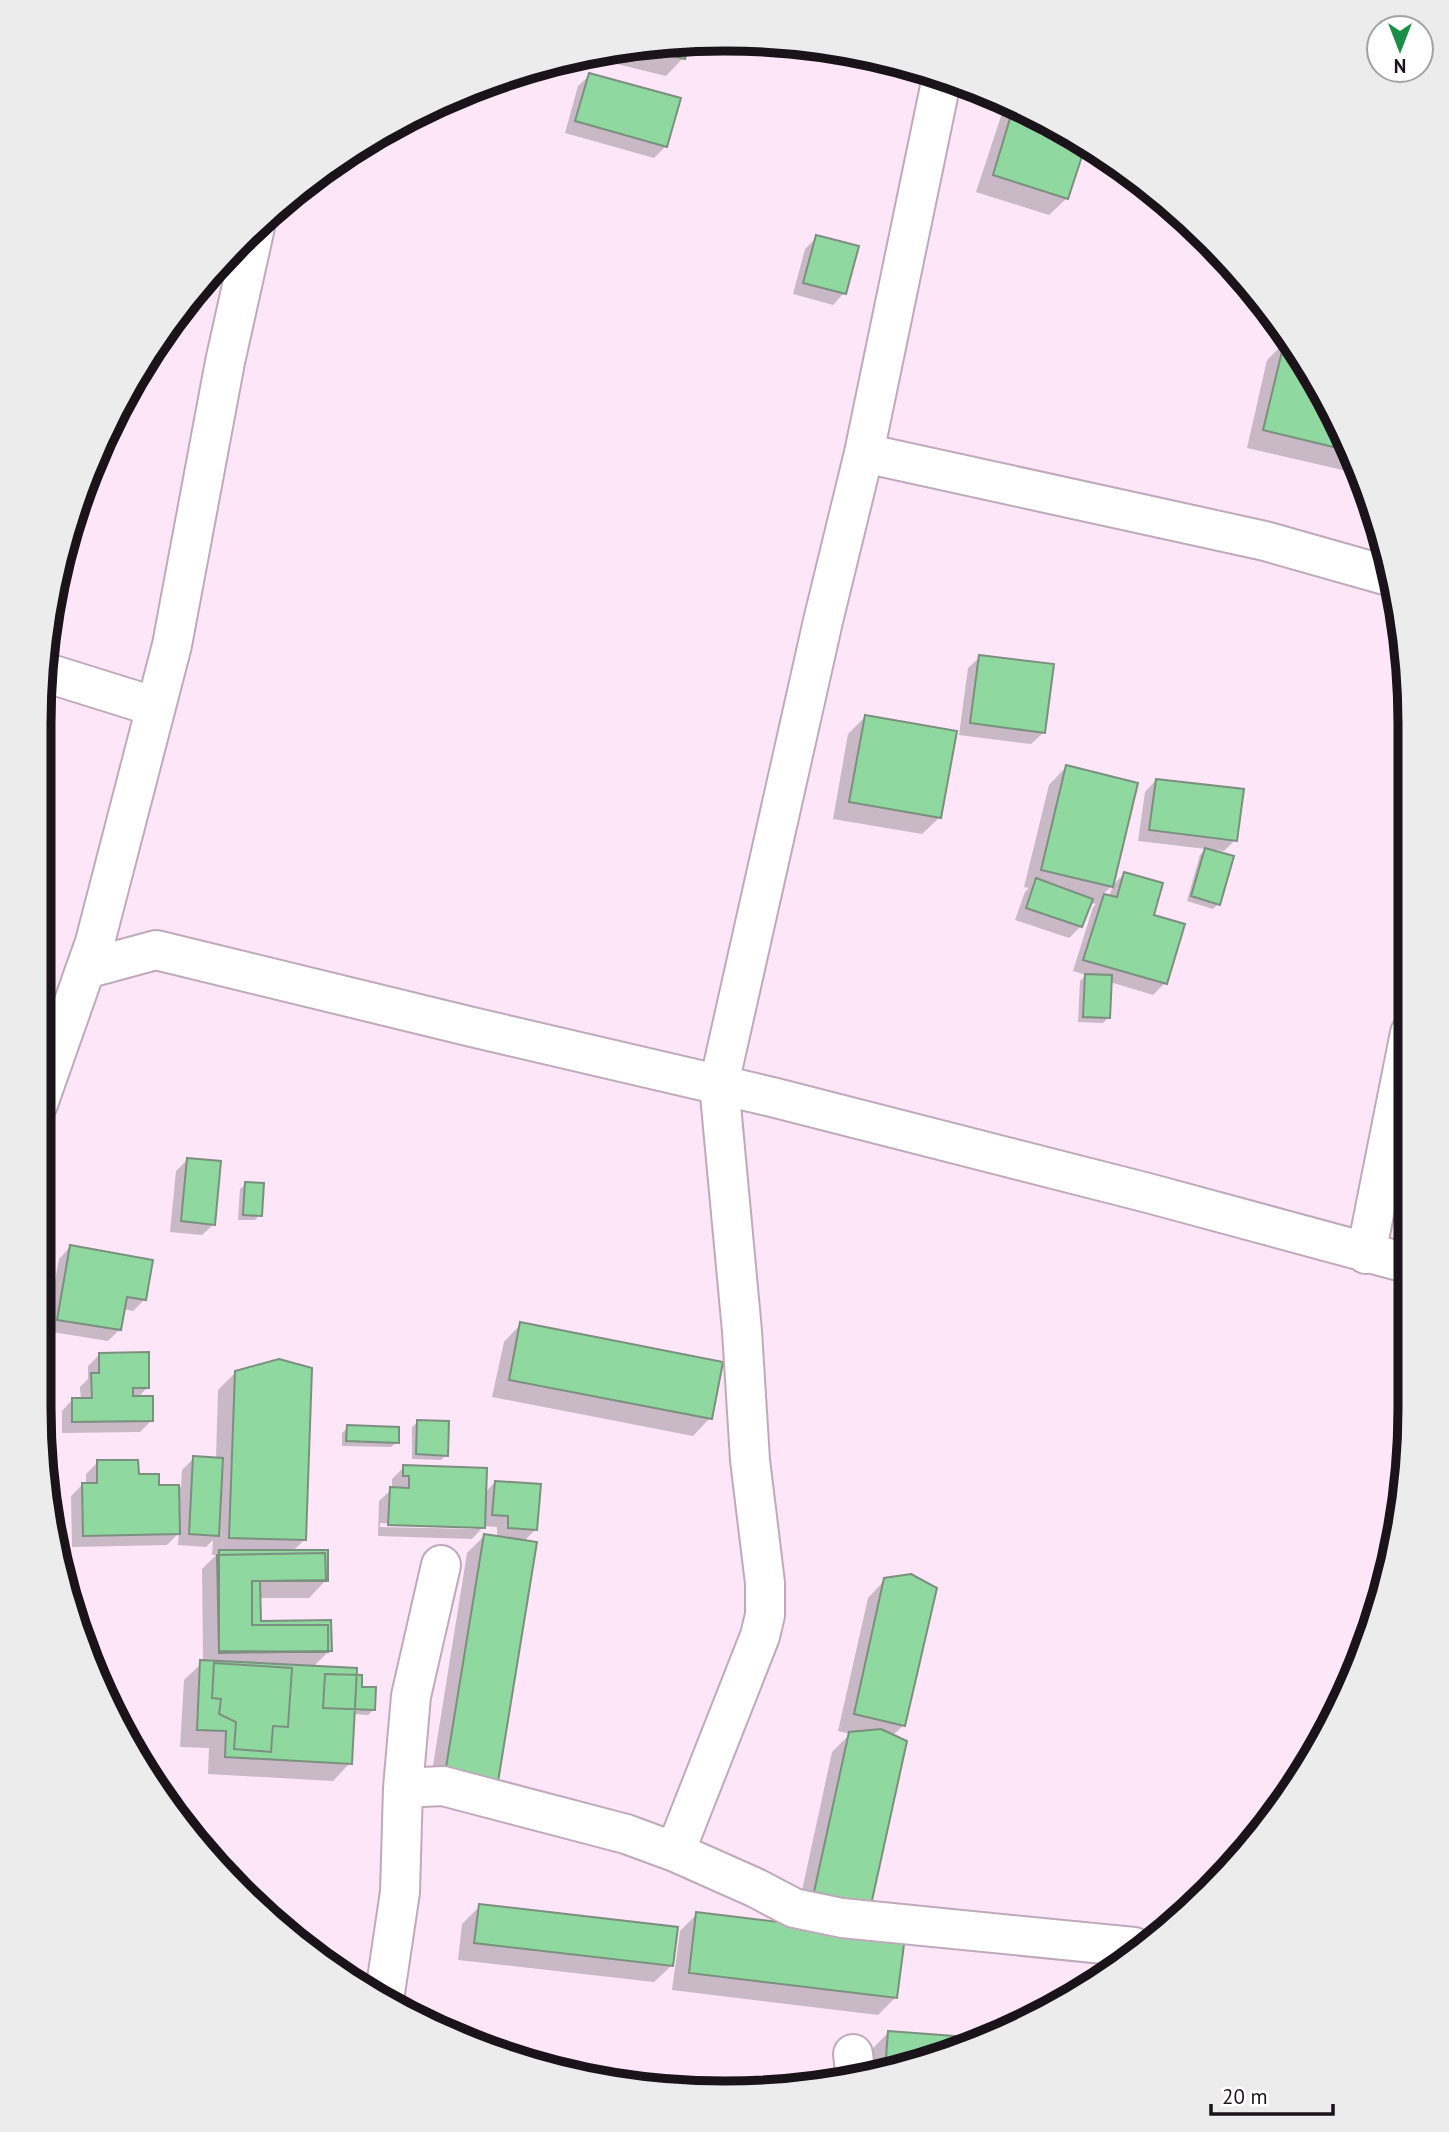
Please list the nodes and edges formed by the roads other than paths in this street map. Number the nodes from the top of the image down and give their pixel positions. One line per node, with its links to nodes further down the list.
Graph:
1 (940, 87): 3 (street)
2 (251, 245): 6 (street)
3 (864, 453): 4 (street); 9 (street)
4 (1381, 574)
5 (53, 675): 6 (street)
6 (156, 707): 7 (street)
7 (86, 969): 8 (street); 9 (street)
8 (51, 1067)
9 (719, 1084): 11 (street); 15 (street)
10 (1398, 1093): 11 (street)
11 (1366, 1254): 12 (street)
12 (1398, 1261)
13 (440, 1565): 14 (street)
14 (403, 1788): 15 (street); 17 (street)
15 (675, 1852): 16 (street)
16 (1129, 1946)
17 (386, 1989)

